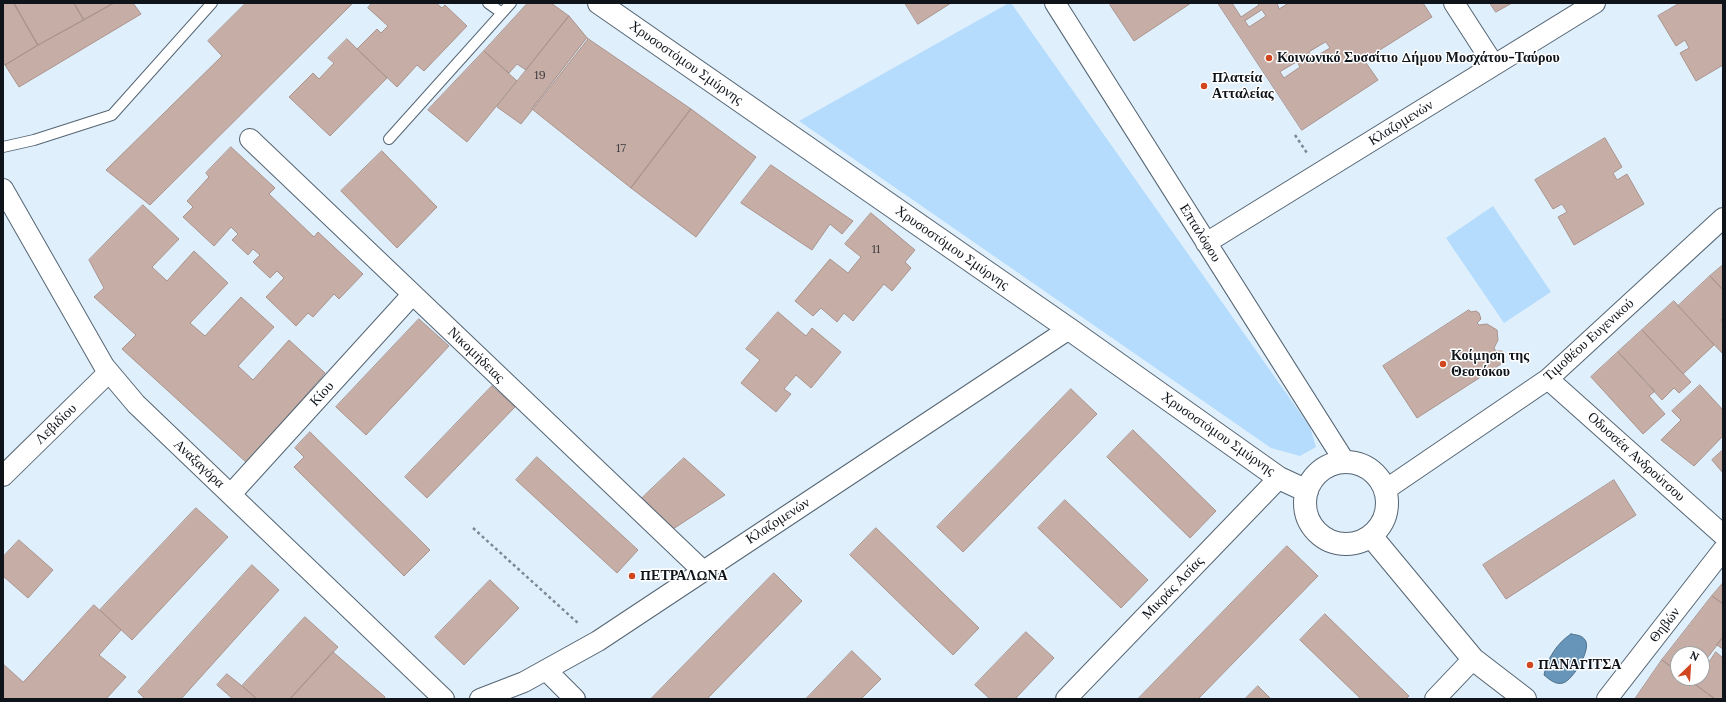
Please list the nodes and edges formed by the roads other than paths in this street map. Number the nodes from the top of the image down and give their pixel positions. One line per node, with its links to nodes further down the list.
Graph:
1 (212, 3): 12 (lane)
2 (488, 3): 8 (lane)
3 (511, 3): 8 (lane)
4 (600, 3): 17 (street, Χρυσοστόμου Σμύρνης)
5 (1055, 3): 15 (street, Επταλόφου)
6 (1454, 3): 9 (street)
7 (1595, 3): 9 (street, Κλαζομενών)
8 (502, 13): 11 (lane)
9 (1494, 65): 15 (street, Κλαζομενών)
10 (250, 139): 16 (street, Νικομήδειας)
11 (389, 139)
12 (3, 147)
13 (3, 189): 18 (street, Αναξαγόρα)
14 (1723, 218): 19 (street, Τιμοθέου Ευγενικού)
15 (1206, 243): 20 (street, Επταλόφου)
16 (412, 295): 25 (street, Κίου); 29 (street, Νικομήδειας)
17 (1069, 329): 22 (street, Χρυσοστόμου Σμύρνης); 29 (street, Κλαζομενών)
18 (109, 372): 21 (street, Λεβιδίου); 25 (street, Αναξαγόρα)
19 (1548, 379): 24 (street, Τιμοθέου Ευγενικού); 26 (street, Οδυσσέα Ανδρούτσου)
20 (1345, 462): 23 (street); 24 (street)
21 (3, 476)
22 (1280, 478): 23 (street, Χρυσοστόμου Σμύρνης); 35 (street, Μικράς Ασίας)
23 (1307, 490): 27 (street)
24 (1385, 490): 27 (street)
25 (231, 494): 32 (street, Αναξαγόρα)
26 (1723, 535)
27 (1371, 536): 30 (street)
28 (1723, 550): 38 (street, Θηβών)
29 (703, 571): 31 (street, Κλαζομενών)
30 (1473, 659): 36 (street); 37 (street)
31 (546, 670): 33 (street, Κλαζομενών); 34 (street)
32 (444, 699)
33 (480, 699)
34 (575, 699)
35 (1066, 699)
36 (1435, 699)
37 (1525, 699)
38 (1607, 699)

